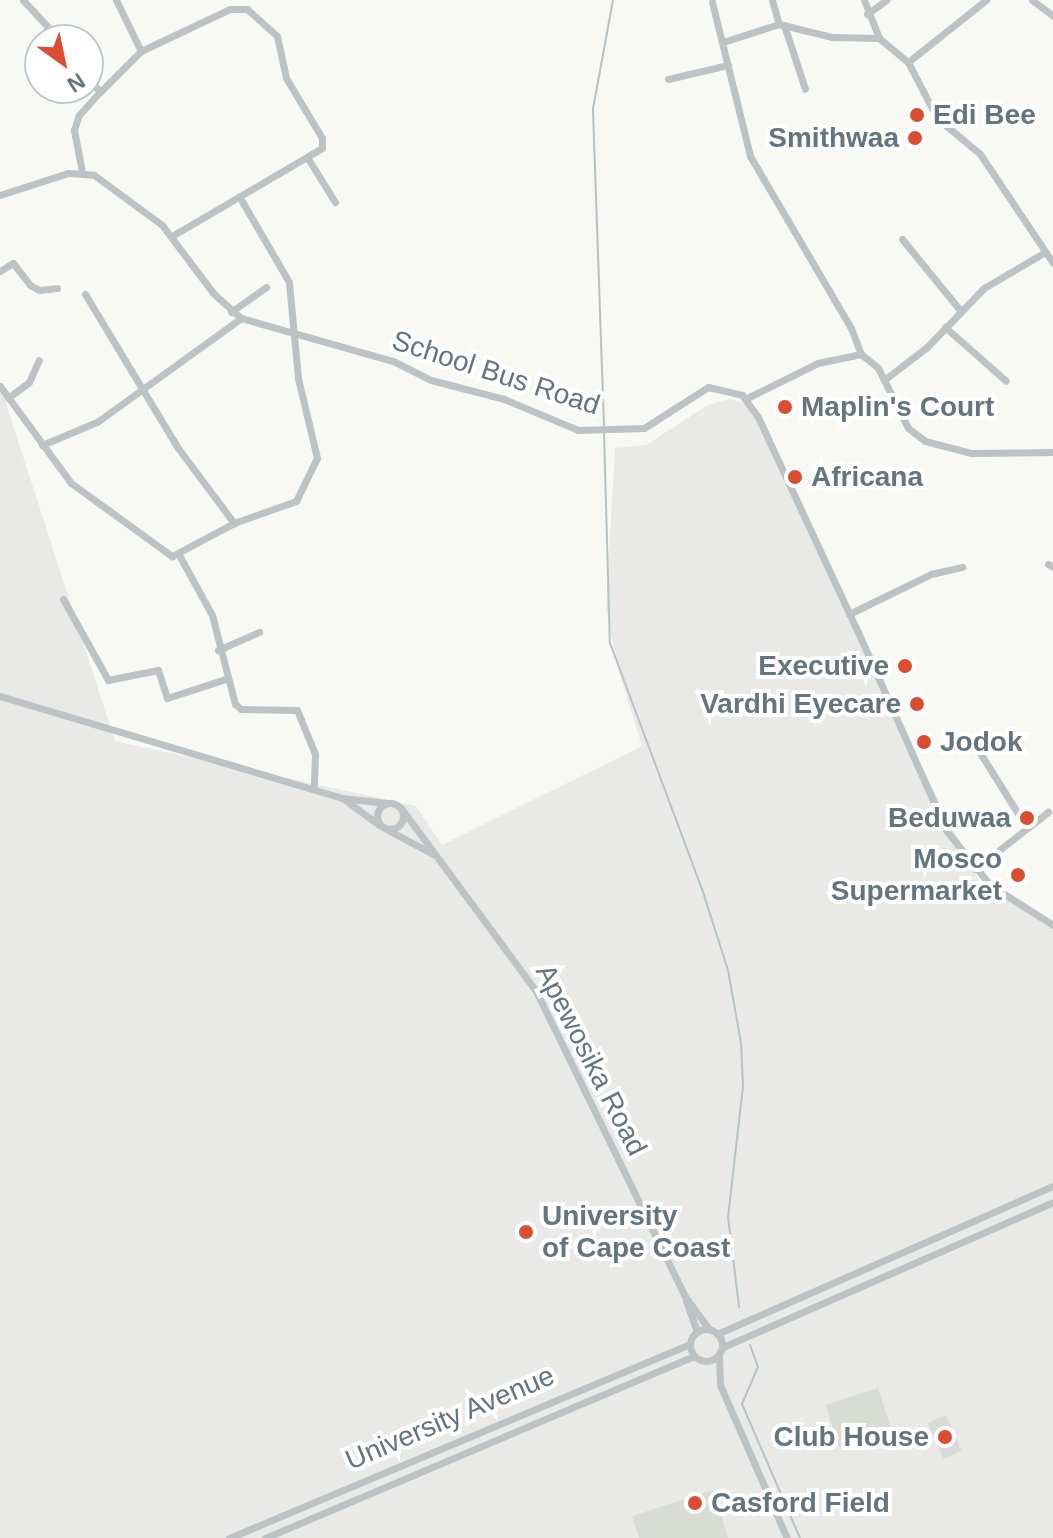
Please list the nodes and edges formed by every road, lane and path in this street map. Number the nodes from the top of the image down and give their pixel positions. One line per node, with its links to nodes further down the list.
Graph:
1 (23, 0): 11 (street)
2 (116, 0): 15 (street)
3 (772, 0): 12 (street)
4 (864, 0): 9 (street)
5 (886, 0): 9 (street)
6 (986, 0): 16 (street)
7 (1032, 0): 10 (street)
8 (712, 2): 14 (street)
9 (867, 14): 13 (street)
10 (1053, 16)
11 (45, 24)
12 (781, 24): 13 (street); 14 (street); 20 (street)
13 (879, 38): 16 (street)
14 (723, 42): 17 (street)
15 (141, 51): 19 (street); 22 (street)
16 (908, 62): 29 (street)
17 (728, 65): 18 (street); 40 (street)
18 (668, 79)
19 (104, 88)
20 (805, 89)
21 (88, 104): 23 (street)
22 (307, 157): 25 (street); 26 (street)
23 (82, 172): 24 (street); 27 (street, School Bus Road)
24 (0, 195)
25 (239, 196): 27 (street); 39 (street)
26 (335, 202)
27 (172, 236): 36 (street, School Bus Road)
28 (902, 239): 35 (street)
29 (1045, 252): 30 (street); 35 (street)
30 (1053, 263)
31 (0, 271): 33 (street)
32 (266, 287): 36 (street)
33 (57, 288)
34 (85, 294): 45 (street)
35 (960, 310): 38 (street)
36 (231, 312): 37 (street, School Bus Road)
37 (241, 318): 39 (street, School Bus Road); 45 (street)
38 (945, 327): 42 (street); 43 (street)
39 (295, 336): 47 (street, School Bus Road); 50 (street)
40 (861, 354): 42 (street); 47 (street)
41 (39, 360): 46 (street)
42 (884, 380): 49 (street)
43 (1006, 381)
44 (0, 386): 46 (street)
45 (144, 391): 48 (street); 50 (street)
46 (8, 398): 48 (street)
47 (745, 399): 54 (street)
48 (42, 445): 51 (street)
49 (1053, 452)
50 (234, 523): 51 (street)
51 (179, 555): 56 (street)
52 (962, 567): 54 (street)
53 (63, 599): 57 (street)
54 (849, 614): 68 (street)
55 (259, 632): 56 (street)
56 (218, 650): 57 (street)
57 (226, 679): 60 (street)
58 (0, 696): 60 (street, Apewosika Road)
59 (972, 740): 66 (street)
60 (314, 789): 61 (street, Apewosika Road)
61 (342, 798): 62 (street, Apewosika Road); 65 (street, Apewosika Road)
62 (387, 803): 63 (street); 65 (street)
63 (401, 808): 65 (street); 67 (street, Apewosika Road)
64 (1048, 812): 66 (street)
65 (384, 828): 67 (street, Apewosika Road)
66 (1027, 828): 68 (street)
67 (438, 858): 72 (street, Apewosika Road)
68 (975, 869): 69 (street)
69 (1053, 925)
70 (1053, 1186): 75 (street)
71 (1053, 1202): 77 (street)
72 (684, 1295): 73 (street); 74 (street)
73 (709, 1329): 74 (street); 75 (street)
74 (697, 1332): 76 (street)
75 (717, 1334): 77 (street)
76 (690, 1344): 79 (street); 82 (street, University Avenue)
77 (723, 1347): 78 (street)
78 (719, 1355): 80 (street); 81 (street)
79 (694, 1356): 80 (street); 83 (street, University Avenue)
80 (707, 1361): 81 (street)
81 (720, 1385): 84 (street)
82 (229, 1538)
83 (265, 1538)
84 (787, 1538)

